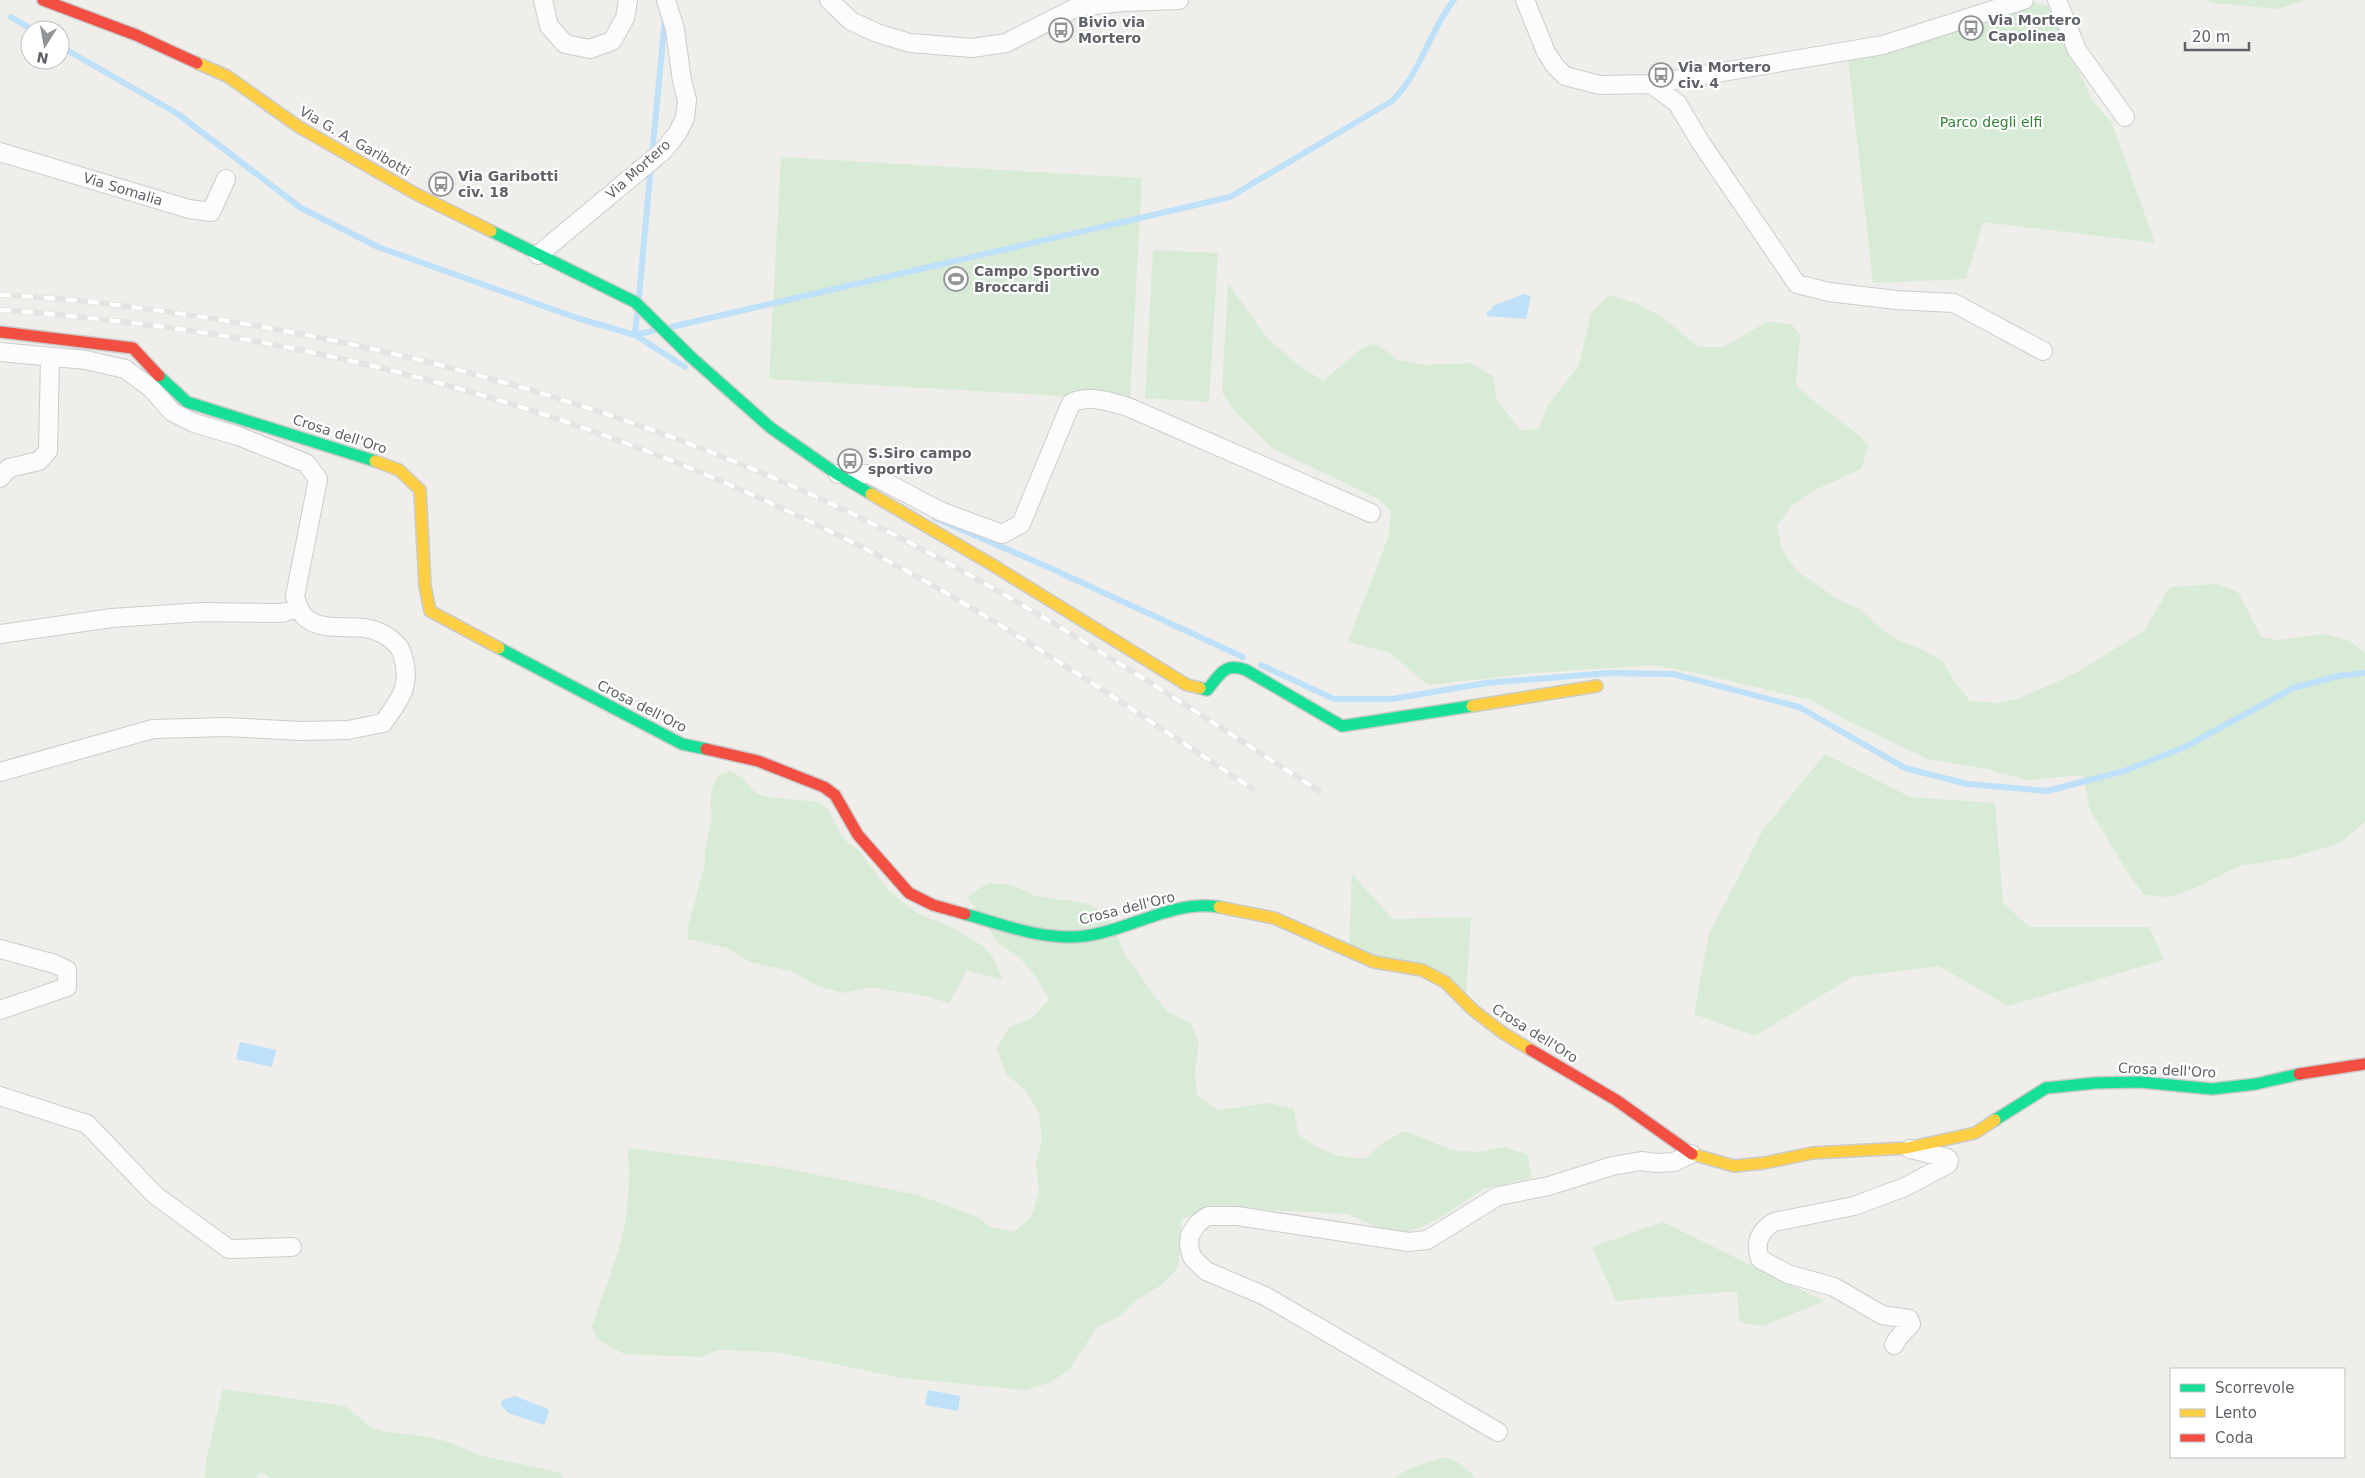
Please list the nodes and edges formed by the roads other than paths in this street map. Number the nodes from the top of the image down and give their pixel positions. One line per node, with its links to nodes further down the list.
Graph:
1 (44, 0): 15 (street, Via G. A. Garibotti)
2 (543, 0): 3 (street)
3 (628, 0)
4 (666, 0): 15 (street, Via Mortero)
5 (828, 0): 10 (street)
6 (1179, 0): 10 (street)
7 (1525, 0): 11 (street)
8 (2024, 0): 11 (street)
9 (2057, 0): 12 (street)
10 (1079, 4)
11 (1651, 84): 17 (street)
12 (2125, 117)
13 (0, 152): 14 (street, Via Somalia)
14 (226, 179)
15 (538, 254): 20 (street, Via G. A. Garibotti)
16 (0, 332): 32 (street, Crosa dell'Oro)
17 (2043, 351)
18 (0, 352): 19 (street)
19 (50, 357): 21 (street); 23 (street)
20 (837, 474): 22 (street); 25 (street, Via G. A. Garibotti)
21 (0, 478)
22 (1371, 513)
23 (298, 608): 24 (street); 26 (street)
24 (0, 634)
25 (1597, 686)
26 (0, 772)
27 (0, 949): 28 (street)
28 (0, 1010)
29 (2365, 1064): 31 (street, Crosa dell'Oro)
30 (0, 1096): 33 (street)
31 (1907, 1148): 32 (street, Crosa dell'Oro); 34 (street)
32 (1691, 1154): 35 (street)
33 (292, 1247)
34 (1894, 1345)
35 (1498, 1432)

